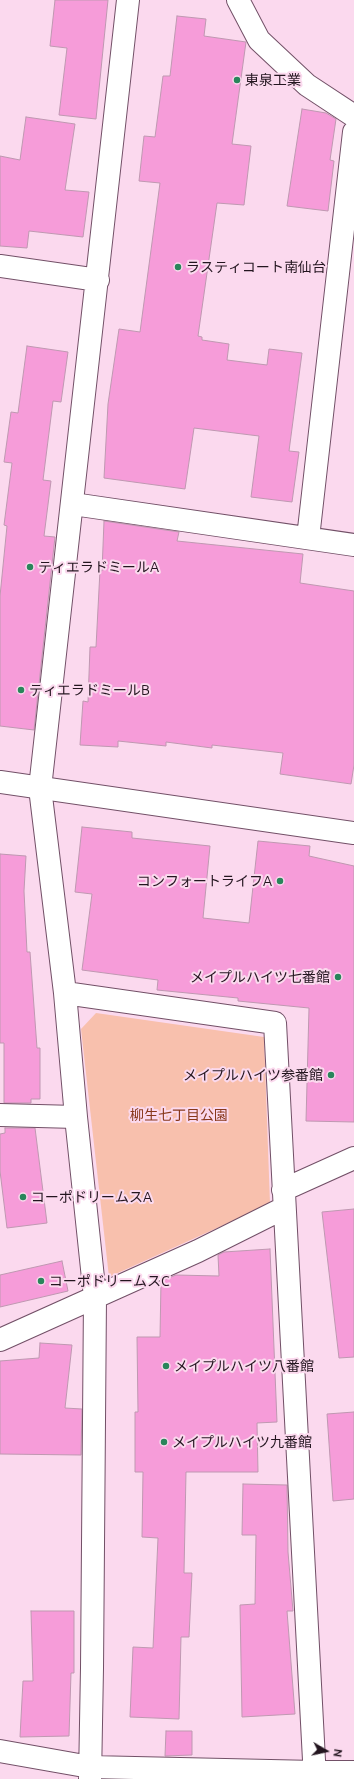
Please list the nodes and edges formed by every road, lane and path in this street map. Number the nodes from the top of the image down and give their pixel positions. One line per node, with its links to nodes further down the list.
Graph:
1 (128, 0): 6 (street)
2 (241, 1): 3 (street)
3 (354, 116)
4 (354, 132): 8 (street)
5 (0, 266): 6 (street)
6 (98, 280): 7 (street)
7 (73, 504): 8 (street); 11 (street)
8 (308, 538): 9 (street)
9 (354, 545)
10 (0, 782): 11 (street)
11 (40, 788): 12 (street); 13 (street)
12 (354, 833)
13 (65, 993): 15 (street); 17 (street)
14 (0, 1115): 15 (street)
15 (76, 1118): 18 (street)
16 (354, 1158): 17 (street)
17 (284, 1199): 18 (street); 23 (street)
18 (95, 1298): 19 (street); 22 (street)
19 (0, 1340)
20 (0, 1751): 22 (street)
21 (354, 1772): 23 (street)
22 (90, 1773): 23 (street)
23 (315, 1776)

